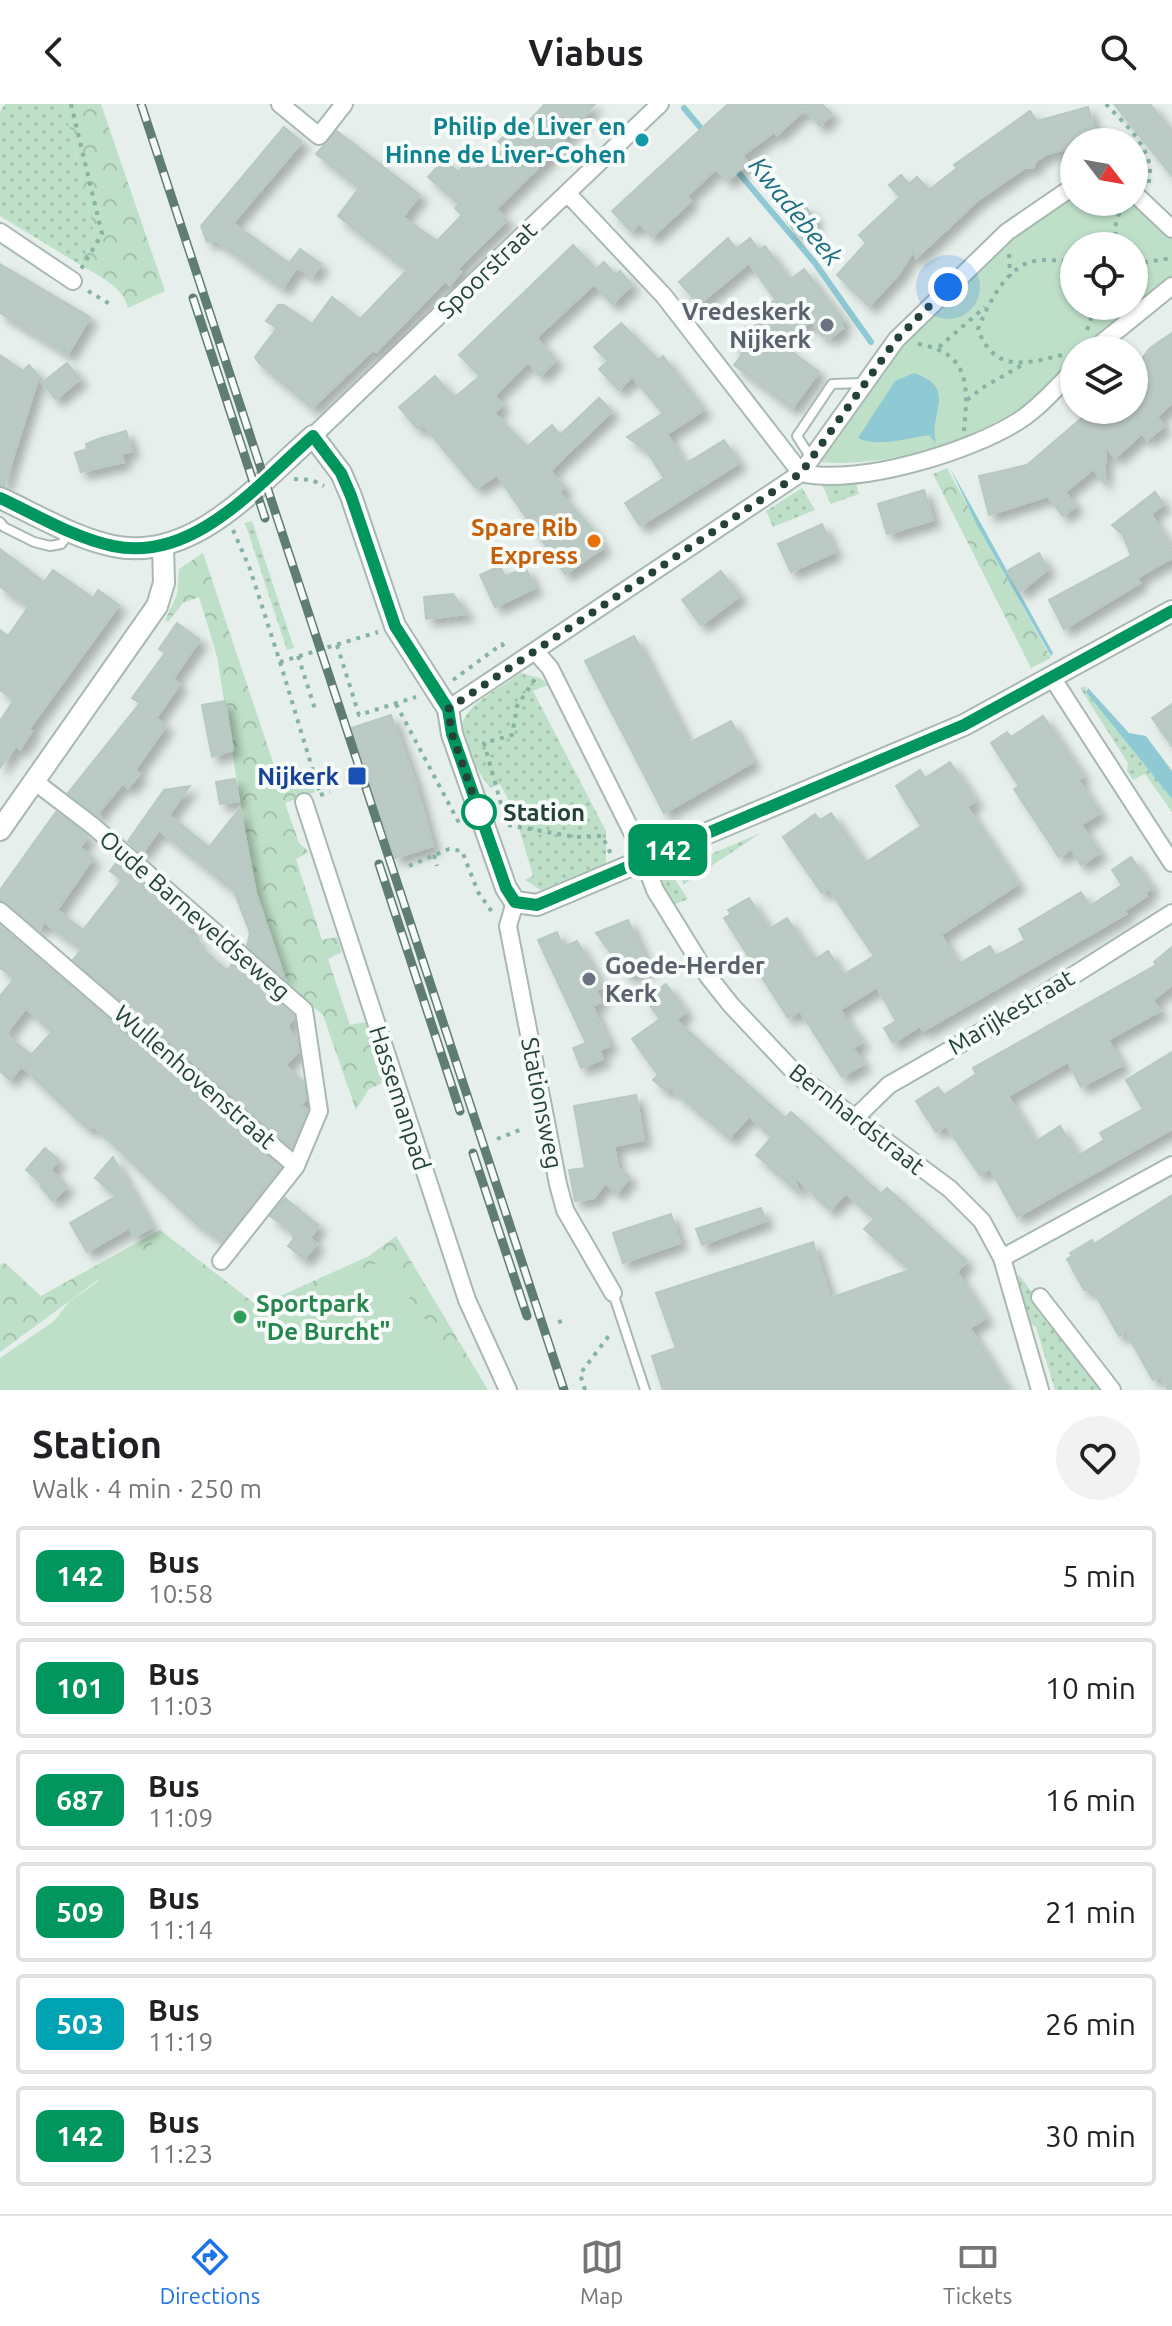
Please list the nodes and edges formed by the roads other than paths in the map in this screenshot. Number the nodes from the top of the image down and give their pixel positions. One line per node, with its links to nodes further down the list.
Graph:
1 (280, 104): 2 (street)
2 (344, 104)
3 (660, 104): 4 (street, Spoorstraat)
4 (568, 194): 14 (street, Spoorstraat); 16 (street)
5 (1060, 196): 13 (street)
6 (1148, 204): 7 (street)
7 (1172, 229)
8 (0, 232): 9 (street)
9 (73, 281)
10 (1172, 286): 11 (street)
11 (1099, 336)
12 (1060, 376): 16 (street)
13 (862, 383): 15 (street); 15 (lane)
14 (313, 436): 20 (street); 24 (street)
15 (813, 460): 16 (street)
16 (801, 473): 22 (street)
17 (0, 498): 19 (street)
18 (0, 522): 19 (lane)
19 (71, 530): 20 (street)
20 (163, 545): 25 (street)
21 (1172, 611): 23 (street)
22 (535, 651): 24 (street); 28 (street, Bernhardstraat)
23 (1053, 679): 28 (street); 29 (street)
24 (448, 709): 30 (street)
25 (34, 781): 27 (street); 35 (street, Oude Barneveldseweg)
26 (304, 802): 40 (street, Hassemanpad)
27 (0, 830)
28 (641, 852): 30 (street); 33 (street, Bernhardstraat)
29 (1172, 863)
30 (515, 902): 38 (street, Stationsweg)
31 (0, 911): 35 (street, Wullenhovenstraat)
32 (1172, 913): 33 (street, Marijkestraat)
33 (855, 1118): 36 (street, Bernhardstraat)
34 (1172, 1165): 36 (street)
35 (296, 1166): 37 (street, Wullenhovenstraat)
36 (1002, 1258): 42 (street, Bernhardstraat)
37 (221, 1261)
38 (613, 1293): 41 (lane)
39 (1040, 1297): 43 (street)
40 (508, 1390)
41 (645, 1390)
42 (1040, 1390)
43 (1112, 1390)

